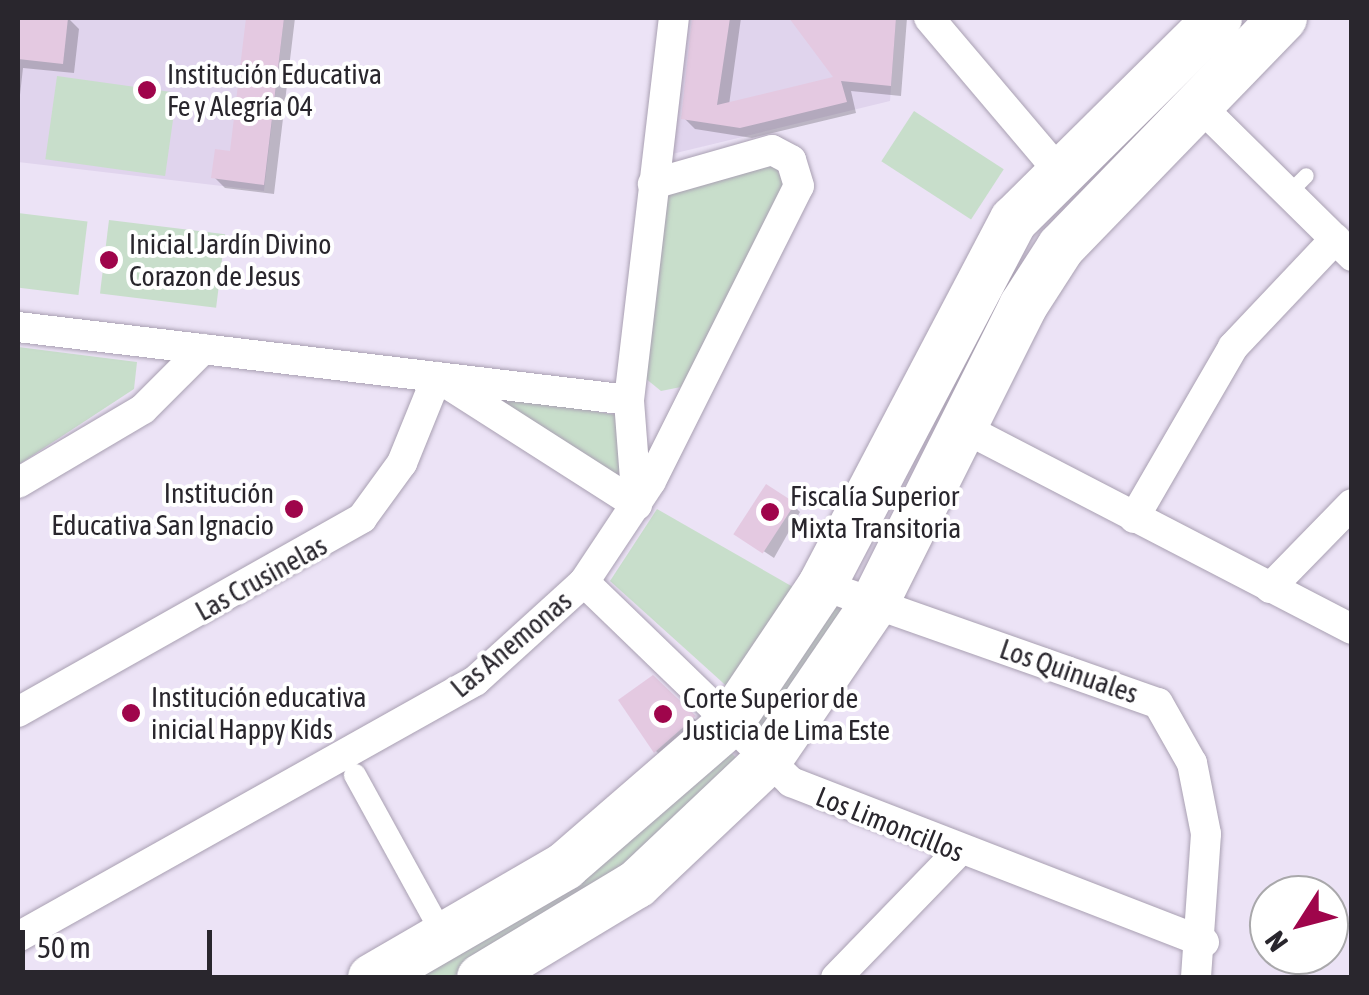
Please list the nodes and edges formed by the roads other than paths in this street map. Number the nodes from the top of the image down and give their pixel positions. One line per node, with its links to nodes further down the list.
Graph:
1 (674, 18): 7 (street)
2 (930, 18): 6 (street)
3 (1218, 18): 6 (main road)
4 (1283, 18): 5 (main road)
5 (1196, 101): 8 (street); 13 (main road)
6 (1058, 170): 19 (main road)
7 (652, 184): 12 (street); 16 (street, Las Anemonas)
8 (1343, 247): 17 (street)
9 (18, 327): 10 (street)
10 (203, 349): 11 (street); 14 (street)
11 (438, 377): 12 (street); 16 (street); 23 (street, Las Crusinelas)
12 (630, 400): 16 (street)
13 (962, 427): 17 (street); 21 (main road)
14 (18, 483)
15 (1352, 504): 20 (street)
16 (637, 505): 18 (street, Las Anemonas)
17 (1134, 518): 20 (street)
18 (584, 582): 24 (street, Los Limoncillos); 29 (street, Las Anemonas)
19 (822, 586): 21 (street, Los Quinuales); 24 (main road)
20 (1270, 588): 22 (street)
21 (874, 604): 25 (main road); 30 (street, Los Quinuales)
22 (1352, 629)
23 (18, 712)
24 (732, 719): 25 (street, Los Limoncillos); 31 (main road)
25 (767, 761): 27 (street, Los Limoncillos); 32 (main road)
26 (356, 774): 28 (street)
27 (958, 852): 30 (street, Los Limoncillos); 33 (street)
28 (432, 915)
29 (18, 937)
30 (1204, 942): 34 (street, Los Quinuales)
31 (372, 978)
32 (481, 978)
33 (836, 978)
34 (1196, 978)

